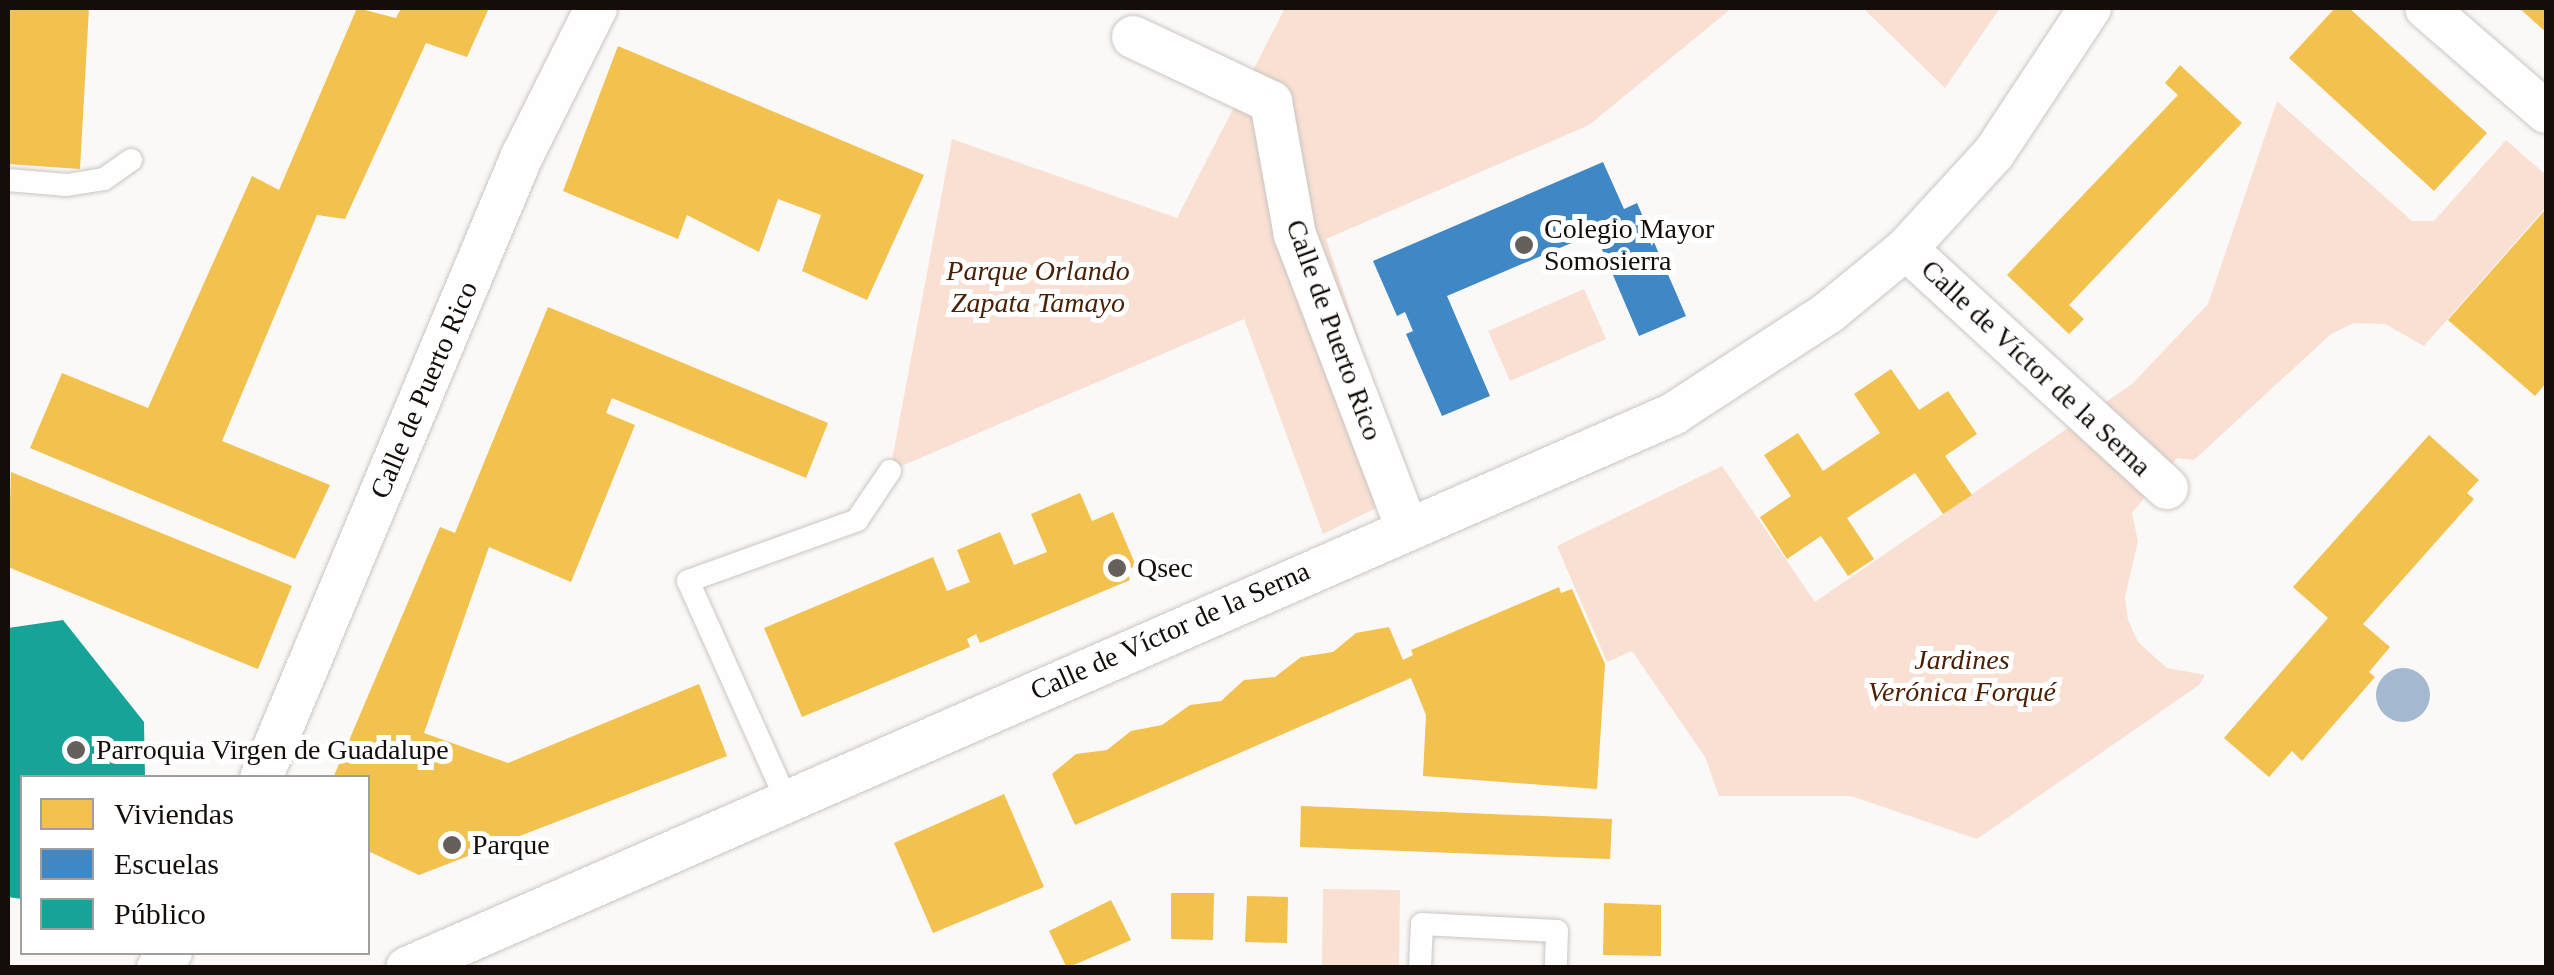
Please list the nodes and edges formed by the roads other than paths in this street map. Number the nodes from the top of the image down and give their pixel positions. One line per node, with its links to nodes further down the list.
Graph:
1 (596, 8): 12 (street, Calle de Puerto Rico)
2 (2090, 8): 8 (street, Calle de Víctor de la Serna)
3 (2426, 8): 5 (street)
4 (1133, 37): 11 (street, Calle de Puerto Rico)
5 (2546, 112)
6 (130, 160): 7 (lane)
7 (8, 180)
8 (1906, 248): 10 (street, Calle de Víctor de la Serna); 11 (street, Calle de Víctor de la Serna)
9 (890, 471): 13 (lane)
10 (2166, 488)
11 (1407, 528): 13 (street, Calle de Víctor de la Serna)
12 (262, 775)
13 (786, 798): 14 (street, Calle de Víctor de la Serna)
14 (407, 968)
15 (1420, 968): 16 (lane)
16 (1556, 968)

